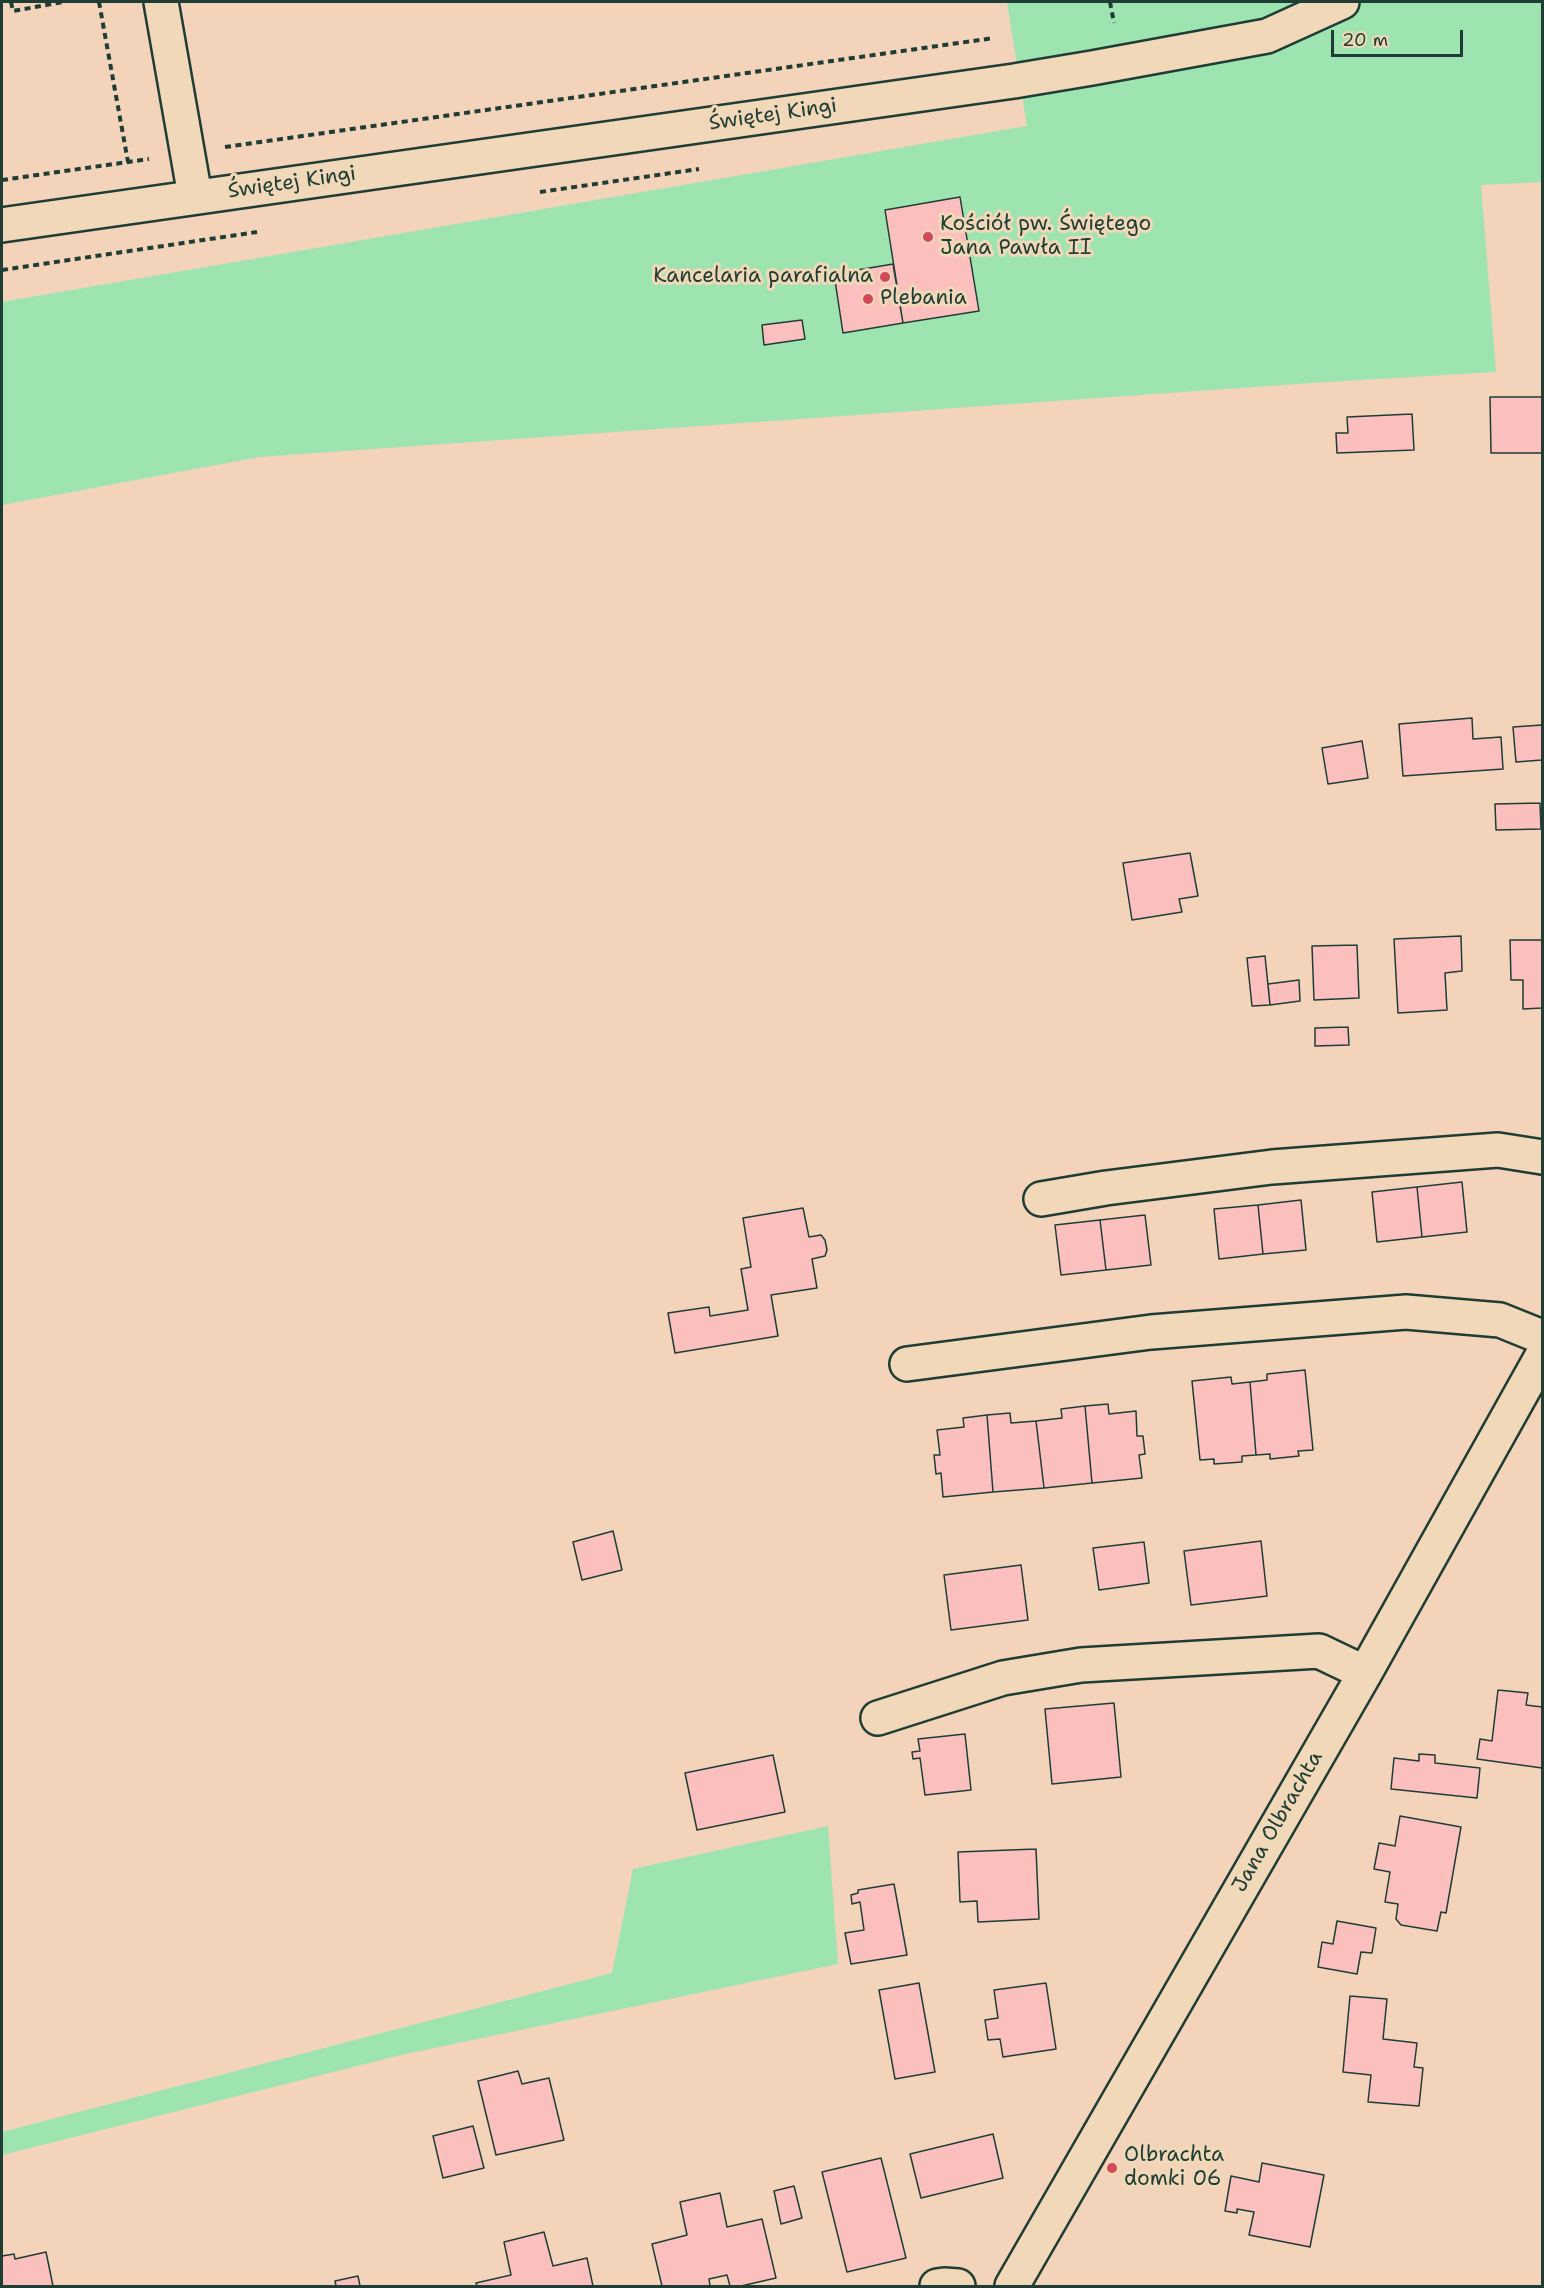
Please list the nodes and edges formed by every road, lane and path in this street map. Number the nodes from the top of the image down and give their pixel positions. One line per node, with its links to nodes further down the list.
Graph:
1 (11, 2): 2 (path)
2 (63, 2)
3 (99, 2): 8 (path)
4 (161, 2): 7 (street)
5 (1342, 2): 10 (street, Świętej Kingi)
6 (994, 38): 7 (path)
7 (187, 153): 8 (path); 10 (street)
8 (128, 162): 9 (path)
9 (2, 180)
10 (195, 196): 11 (street, Świętej Kingi)
11 (2, 225)
12 (1542, 1156): 13 (street)
13 (1041, 1198)
14 (1542, 1337): 16 (street)
15 (1542, 1356): 17 (street, Jana Olbrachta)
16 (907, 1364)
17 (1365, 1672): 18 (street); 21 (street, Jana Olbrachta)
18 (878, 1718)
19 (937, 2286): 20 (street)
20 (958, 2286)
21 (1012, 2286)

